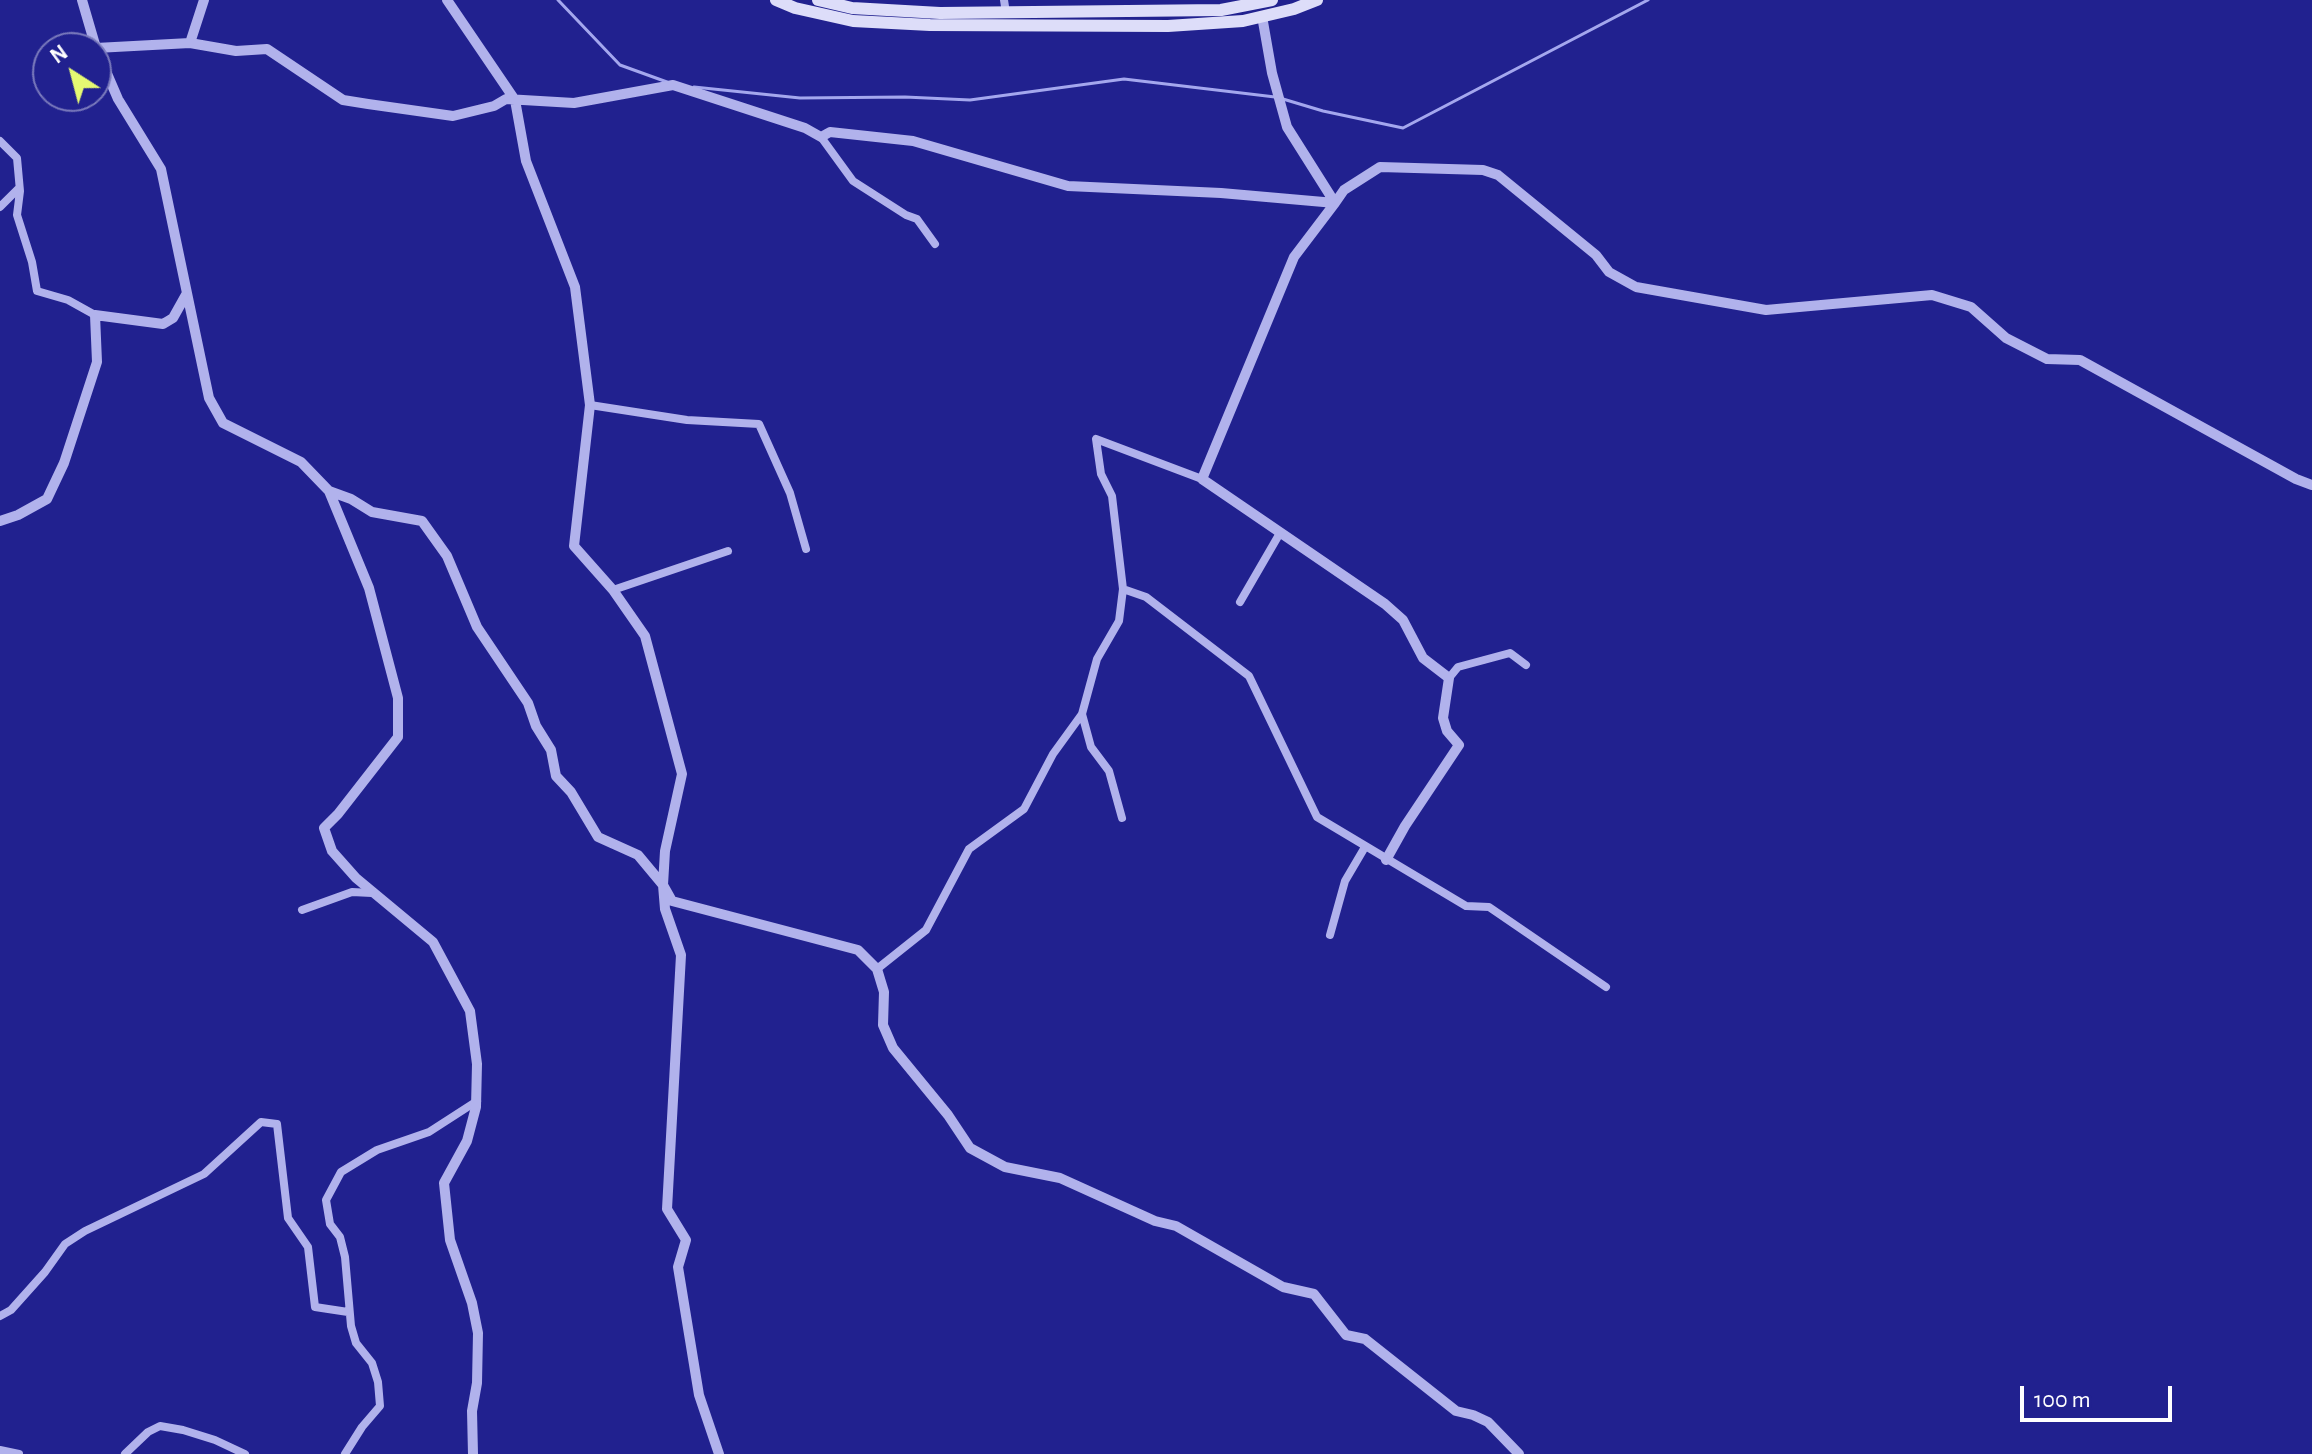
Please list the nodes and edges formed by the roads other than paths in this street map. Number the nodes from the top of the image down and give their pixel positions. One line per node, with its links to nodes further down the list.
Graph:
1 (82, 0): 10 (street)
2 (204, 0): 11 (street)
3 (447, 0): 14 (street)
4 (776, 0): 9 (main road)
5 (818, 0): 8 (main road)
6 (1272, 0): 8 (main road)
7 (1317, 0): 9 (main road)
8 (1005, 6)
9 (1262, 16): 18 (street)
10 (91, 32)
11 (190, 43): 12 (street); 14 (street)
12 (112, 47)
13 (112, 85): 21 (street)
14 (515, 100): 15 (street); 23 (street)
15 (821, 137): 18 (street); 20 (street)
16 (0, 141): 17 (street)
17 (20, 187): 19 (street); 22 (street)
18 (1335, 203): 24 (street); 25 (street)
19 (0, 207)
20 (935, 244)
21 (187, 293): 22 (street); 26 (street)
22 (95, 315): 27 (street)
23 (590, 405): 29 (street); 32 (street)
24 (1202, 479): 28 (street); 31 (street)
25 (2312, 485)
26 (329, 491): 40 (street); 41 (street)
27 (0, 521)
28 (1280, 533): 33 (street); 35 (street)
29 (806, 549)
30 (728, 551): 32 (street)
31 (1123, 589): 36 (street); 38 (street)
32 (613, 590): 40 (street)
33 (1240, 602)
34 (1526, 665): 35 (street)
35 (1449, 678): 39 (street)
36 (1082, 714): 37 (street); 44 (street)
37 (1122, 818)
38 (1365, 847): 39 (street); 43 (street)
39 (1386, 860): 45 (street)
40 (663, 885): 44 (street); 55 (street)
41 (381, 897): 42 (street); 46 (street)
42 (302, 910)
43 (1330, 935)
44 (877, 969): 56 (street)
45 (1606, 987)
46 (477, 1101): 47 (street); 54 (street)
47 (348, 1312): 48 (street); 53 (street)
48 (0, 1316)
49 (0, 1450): 50 (street)
50 (19, 1454)
51 (125, 1454): 52 (street)
52 (245, 1454)
53 (345, 1454)
54 (473, 1454)
55 (719, 1454)
56 (1519, 1454)

